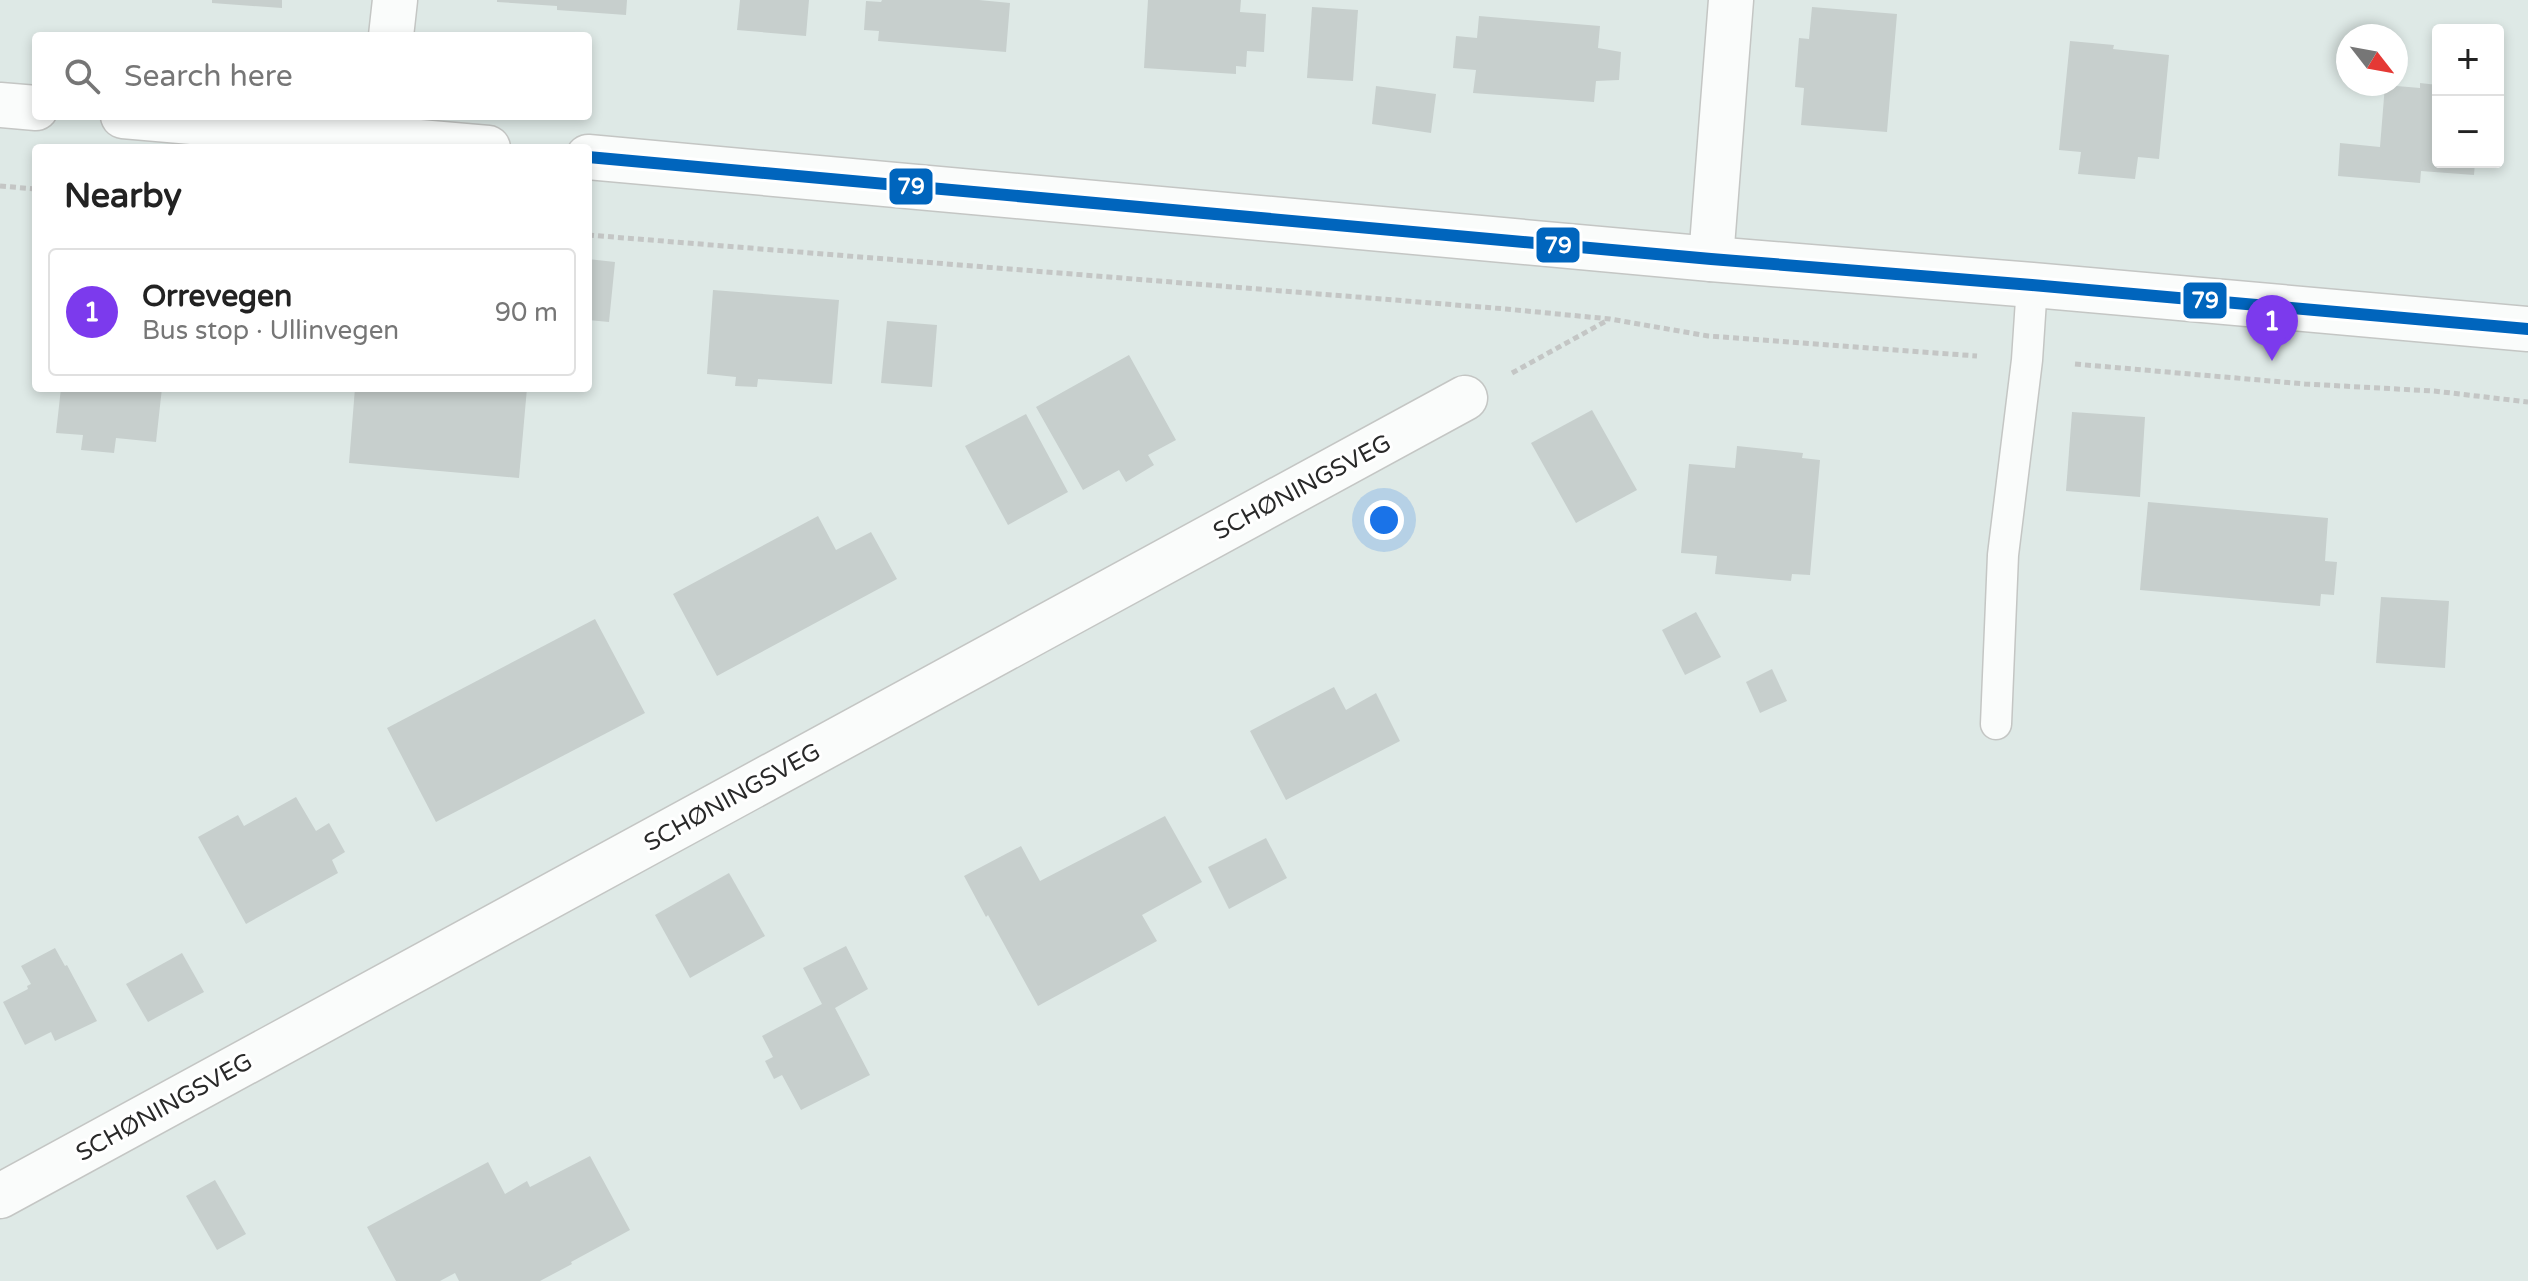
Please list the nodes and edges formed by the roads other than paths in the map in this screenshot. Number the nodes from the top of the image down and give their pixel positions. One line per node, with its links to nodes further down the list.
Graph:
1 (395, 0): 3 (main road)
2 (1731, 0): 10 (main road)
3 (391, 32)
4 (0, 105): 5 (main road)
5 (32, 108)
6 (217, 120): 7 (main road)
7 (382, 127): 8 (main road)
8 (468, 144)
9 (592, 157): 10 (main road)
10 (1711, 259): 11 (main road)
11 (2032, 285): 12 (main road); 14 (lane)
12 (2528, 329)
13 (1465, 398): 15 (main road, SCHØNINGSVEG)
14 (1996, 724)
15 (0, 1196)

